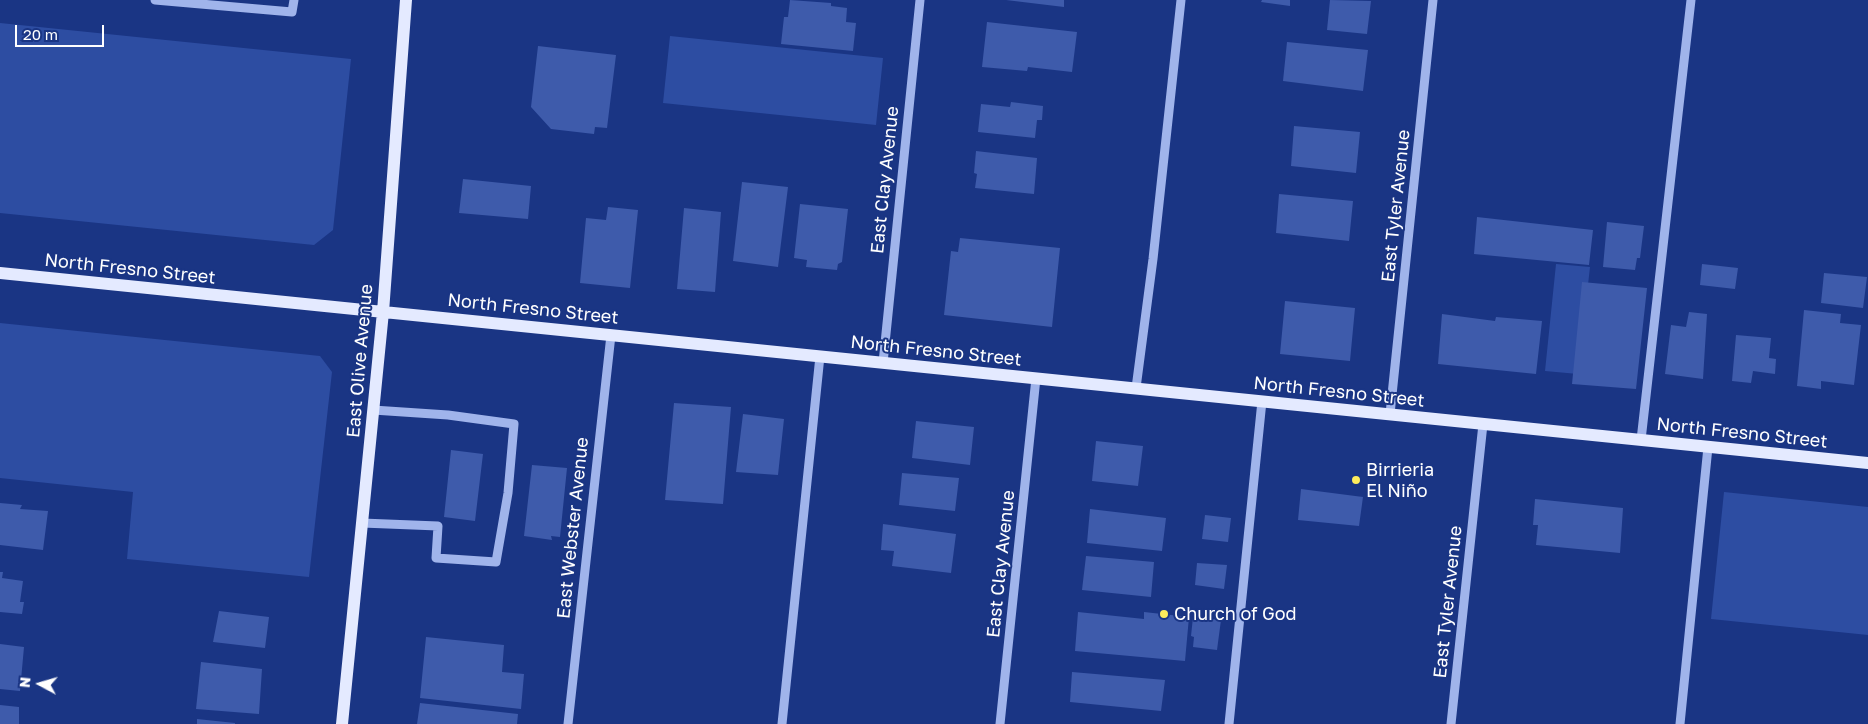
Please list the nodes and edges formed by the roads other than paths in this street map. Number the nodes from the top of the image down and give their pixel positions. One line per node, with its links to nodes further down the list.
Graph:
1 (155, 0): 2 (street)
2 (294, 0)
3 (406, 0): 9 (main road, East Olive Avenue)
4 (920, 0): 12 (street, East Clay Avenue)
5 (1181, 0): 14 (street)
6 (1433, 0): 17 (street, East Tyler Avenue)
7 (1691, 0): 19 (street)
8 (0, 273): 9 (main road, North Fresno Street)
9 (383, 312): 10 (main road, North Fresno Street); 16 (main road, East Olive Avenue)
10 (611, 335): 11 (main road, North Fresno Street); 24 (street, East Webster Avenue)
11 (820, 356): 12 (main road, North Fresno Street); 25 (street)
12 (882, 362): 13 (main road, North Fresno Street)
13 (1036, 378): 14 (main road, North Fresno Street); 26 (street, East Clay Avenue)
14 (1136, 388): 15 (main road, North Fresno Street)
15 (1262, 401): 17 (main road, North Fresno Street); 27 (street)
16 (374, 410): 22 (main road, East Olive Avenue); 22 (street)
17 (1390, 414): 18 (main road, North Fresno Street)
18 (1483, 424): 19 (main road, North Fresno Street); 28 (street, East Tyler Avenue)
19 (1641, 440): 20 (main road, North Fresno Street)
20 (1708, 447): 21 (main road, North Fresno Street); 29 (street)
21 (1868, 463)
22 (362, 523): 23 (main road, East Olive Avenue)
23 (342, 724)
24 (568, 724)
25 (782, 724)
26 (1000, 724)
27 (1229, 724)
28 (1451, 724)
29 (1680, 724)

